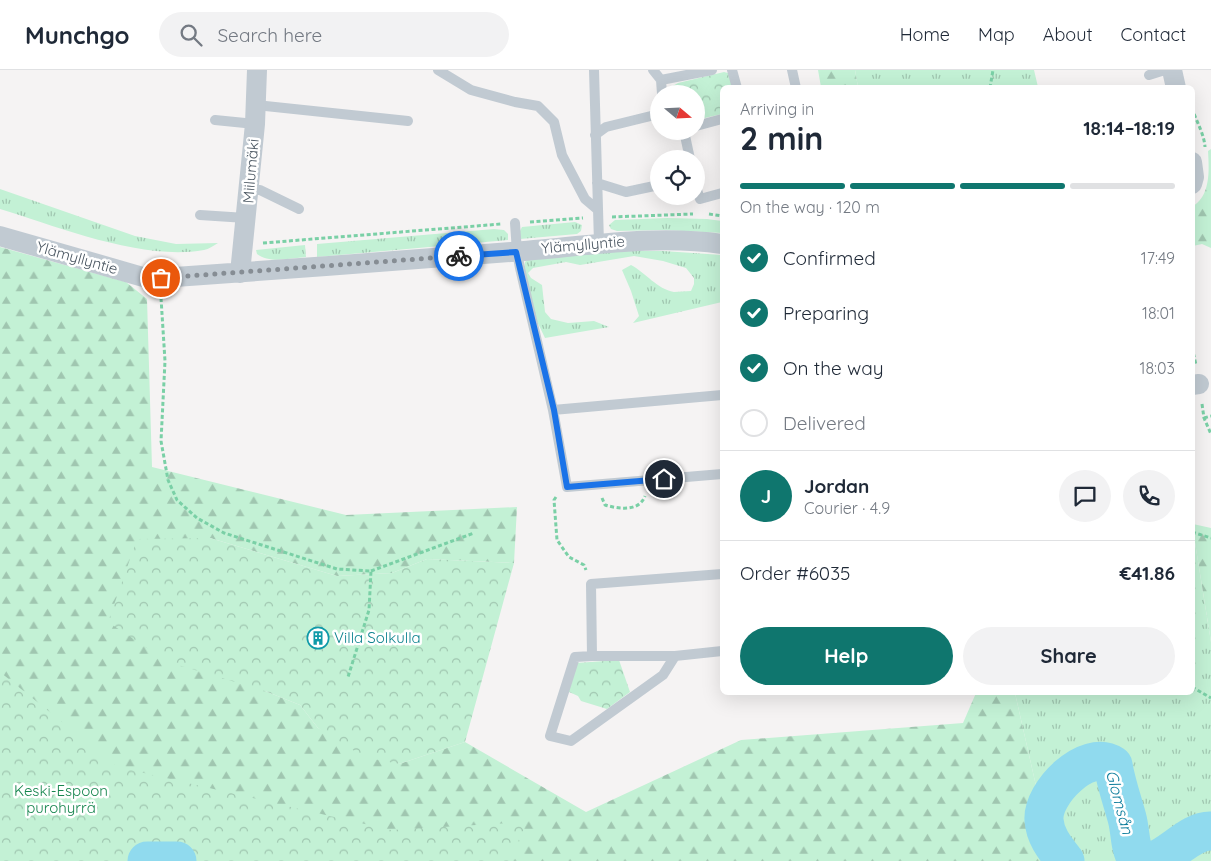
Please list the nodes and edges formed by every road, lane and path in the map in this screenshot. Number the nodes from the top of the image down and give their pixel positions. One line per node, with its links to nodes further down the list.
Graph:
1 (257, 70): 18 (street, Miilumäki)
2 (438, 70): 34 (lane)
3 (594, 70): 25 (lane)
4 (653, 70): 12 (lane)
5 (712, 70): 12 (lane)
6 (732, 70): 14 (lane)
7 (792, 70): 15 (lane)
8 (993, 70): 16 (path)
9 (1165, 70): 11 (lane)
10 (1172, 70): 17 (street)
11 (1149, 75)
12 (661, 80): 13 (lane)
13 (661, 85)
14 (736, 85)
15 (795, 85)
16 (990, 85)
17 (1175, 85)
18 (255, 114): 21 (lane); 23 (lane); 29 (street, Miilumäki)
19 (650, 116): 25 (lane)
20 (1195, 117): 26 (path)
21 (215, 120)
22 (720, 120): 24 (lane)
23 (408, 121)
24 (705, 124)
25 (596, 135): 27 (lane)
26 (1195, 169)
27 (598, 183): 28 (lane); 34 (lane)
28 (650, 187)
29 (249, 190): 32 (lane); 38 (street, Miilumäki)
30 (720, 194): 31 (lane)
31 (705, 198)
32 (299, 209)
33 (703, 213): 37 (path)
34 (598, 214): 35 (path); 39 (path); 41 (lane)
35 (694, 214)
36 (200, 215): 38 (lane)
37 (720, 216)
38 (246, 218): 43 (street, Miilumäki)
39 (515, 223): 43 (path); 44 (lane)
40 (0, 236): 46 (street, Ylämyllyntie)
41 (599, 243): 42 (street, Ylämyllyntie); 44 (street, Ylämyllyntie)
42 (720, 244)
43 (244, 245): 45 (street, Miilumäki)
44 (516, 252): 45 (street, Ylämyllyntie); 49 (lane)
45 (240, 273): 46 (street, Ylämyllyntie)
46 (161, 278): 58 (path)
47 (1196, 384): 51 (path)
48 (720, 395): 49 (lane)
49 (554, 410): 54 (lane)
50 (1211, 416): 51 (path)
51 (1204, 418): 52 (path)
52 (1211, 434)
53 (720, 474): 54 (lane)
54 (567, 487): 60 (path)
55 (474, 533): 58 (path)
56 (1195, 533): 57 (path)
57 (1211, 538)
58 (371, 572): 64 (path)
59 (720, 574): 60 (lane)
60 (591, 584): 62 (lane)
61 (720, 651): 63 (lane)
62 (592, 656): 63 (lane); 63 (lane)
63 (676, 656)
64 (348, 677)
65 (1195, 689): 66 (path)
66 (1211, 698)

